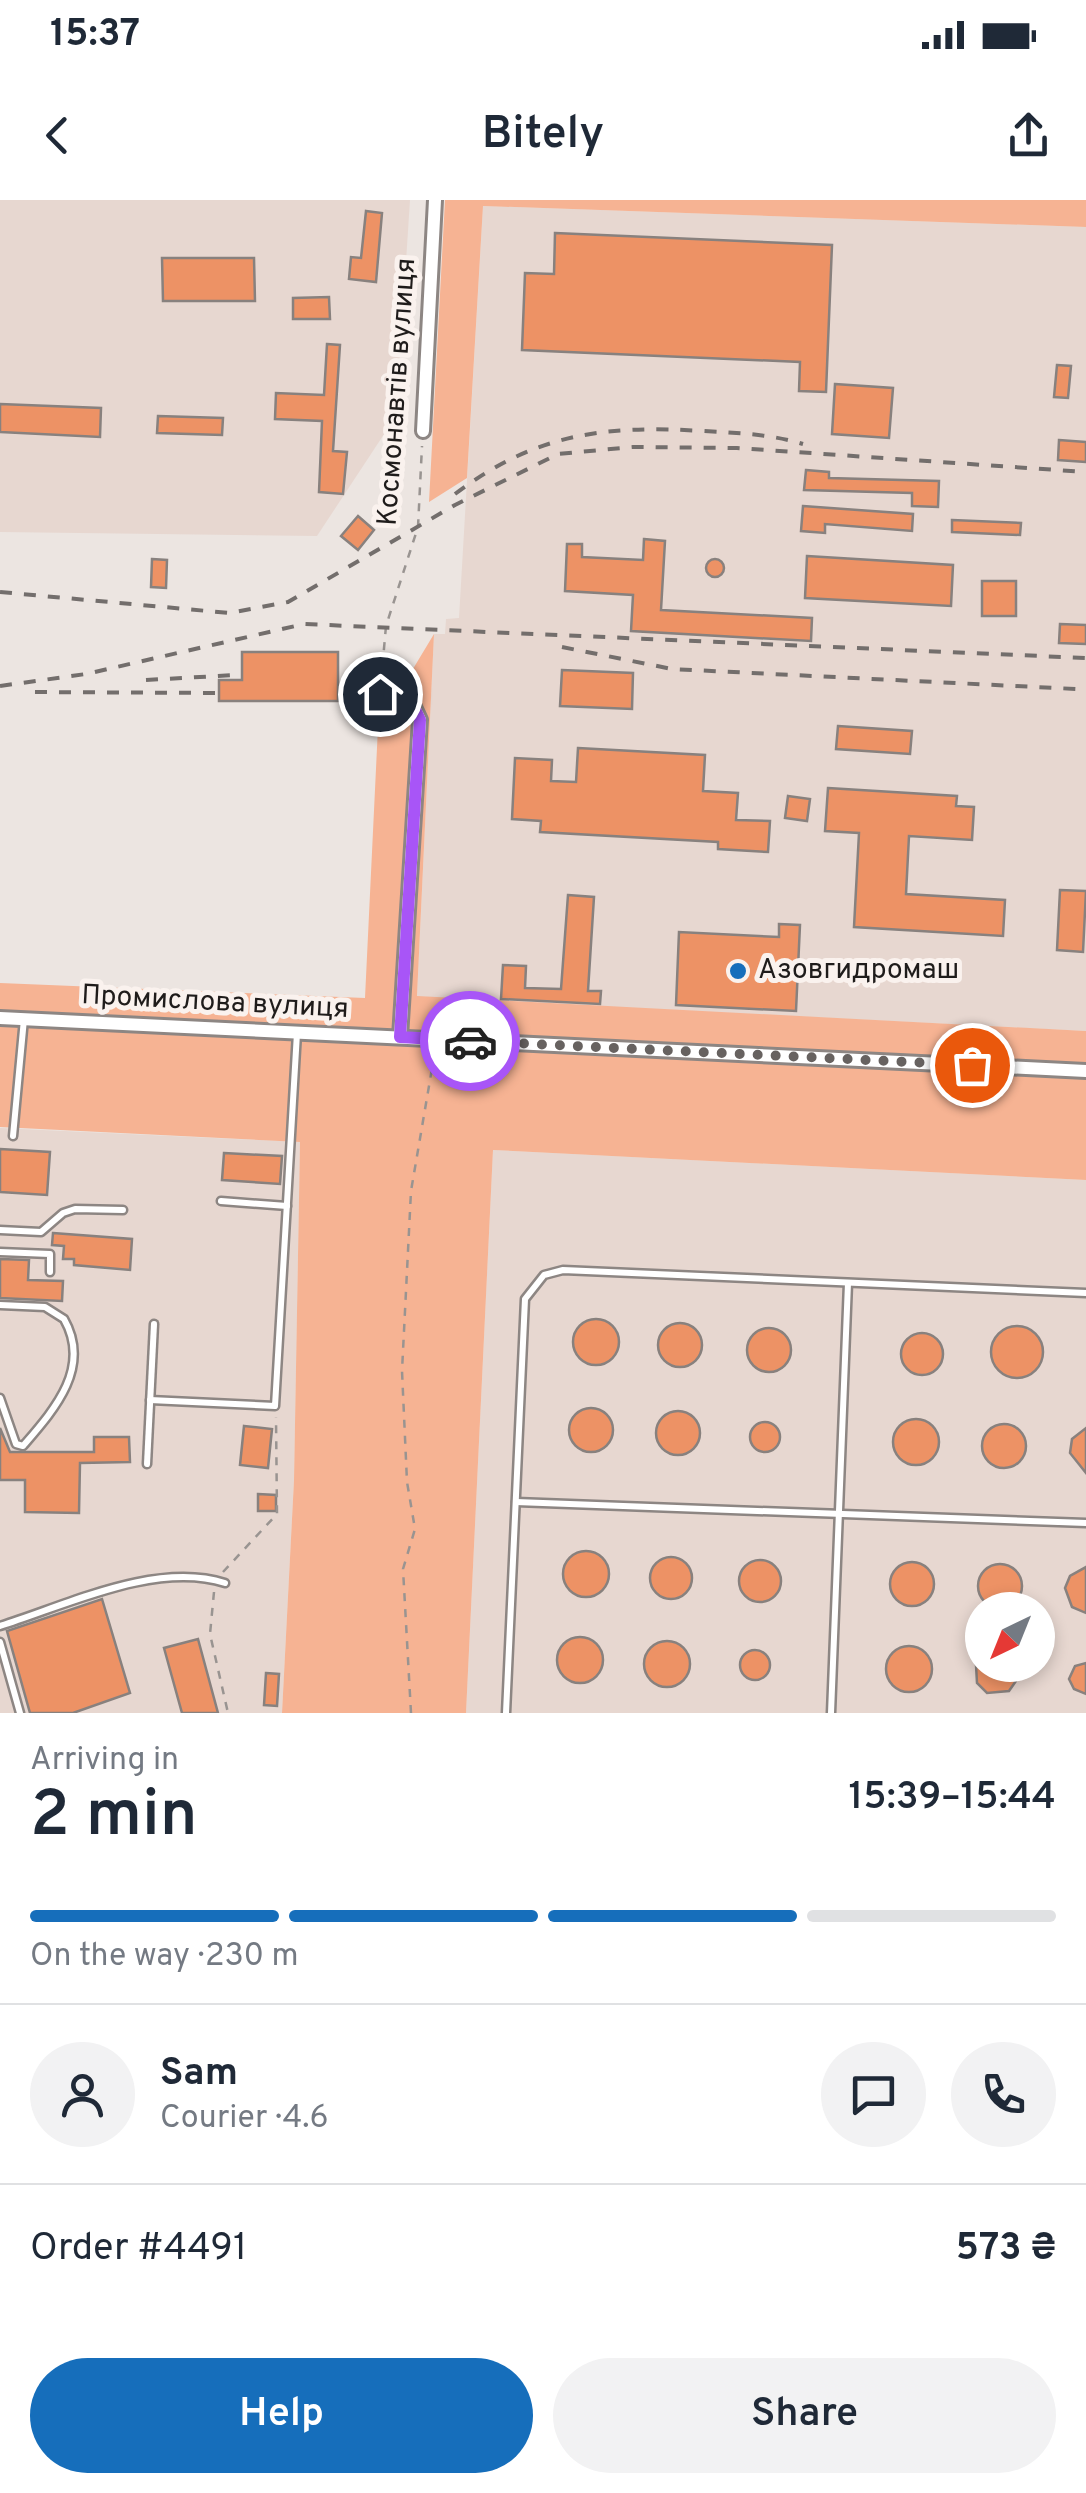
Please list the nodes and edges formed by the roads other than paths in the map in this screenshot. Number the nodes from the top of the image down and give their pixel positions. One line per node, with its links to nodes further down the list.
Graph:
1 (435, 200): 2 (street, Космонавтів вулиця)
2 (423, 431)
3 (380, 694): 7 (street)
4 (0, 1018): 5 (street, Промислова вулиця)
5 (24, 1019): 6 (street, Промислова вулиця); 9 (lane)
6 (297, 1032): 7 (street, Промислова вулиця); 11 (lane)
7 (400, 1037): 8 (street, Промислова вулиця)
8 (1086, 1071)
9 (13, 1136)
10 (221, 1202): 11 (lane)
11 (287, 1206): 21 (lane)
12 (123, 1210): 13 (lane)
13 (0, 1230)
14 (0, 1252): 15 (lane)
15 (50, 1272)
16 (848, 1282): 17 (lane); 23 (lane); 24 (lane)
17 (1086, 1294)
18 (0, 1305): 20 (lane)
19 (154, 1324): 21 (lane)
20 (0, 1398)
21 (150, 1400): 22 (lane)
22 (147, 1464)
23 (516, 1502): 24 (lane); 30 (lane)
24 (839, 1514): 25 (lane); 31 (lane)
25 (1086, 1522)
26 (225, 1583): 27 (lane)
27 (0, 1626)
28 (0, 1642): 29 (lane)
29 (20, 1713)
30 (506, 1713)
31 (831, 1713)

